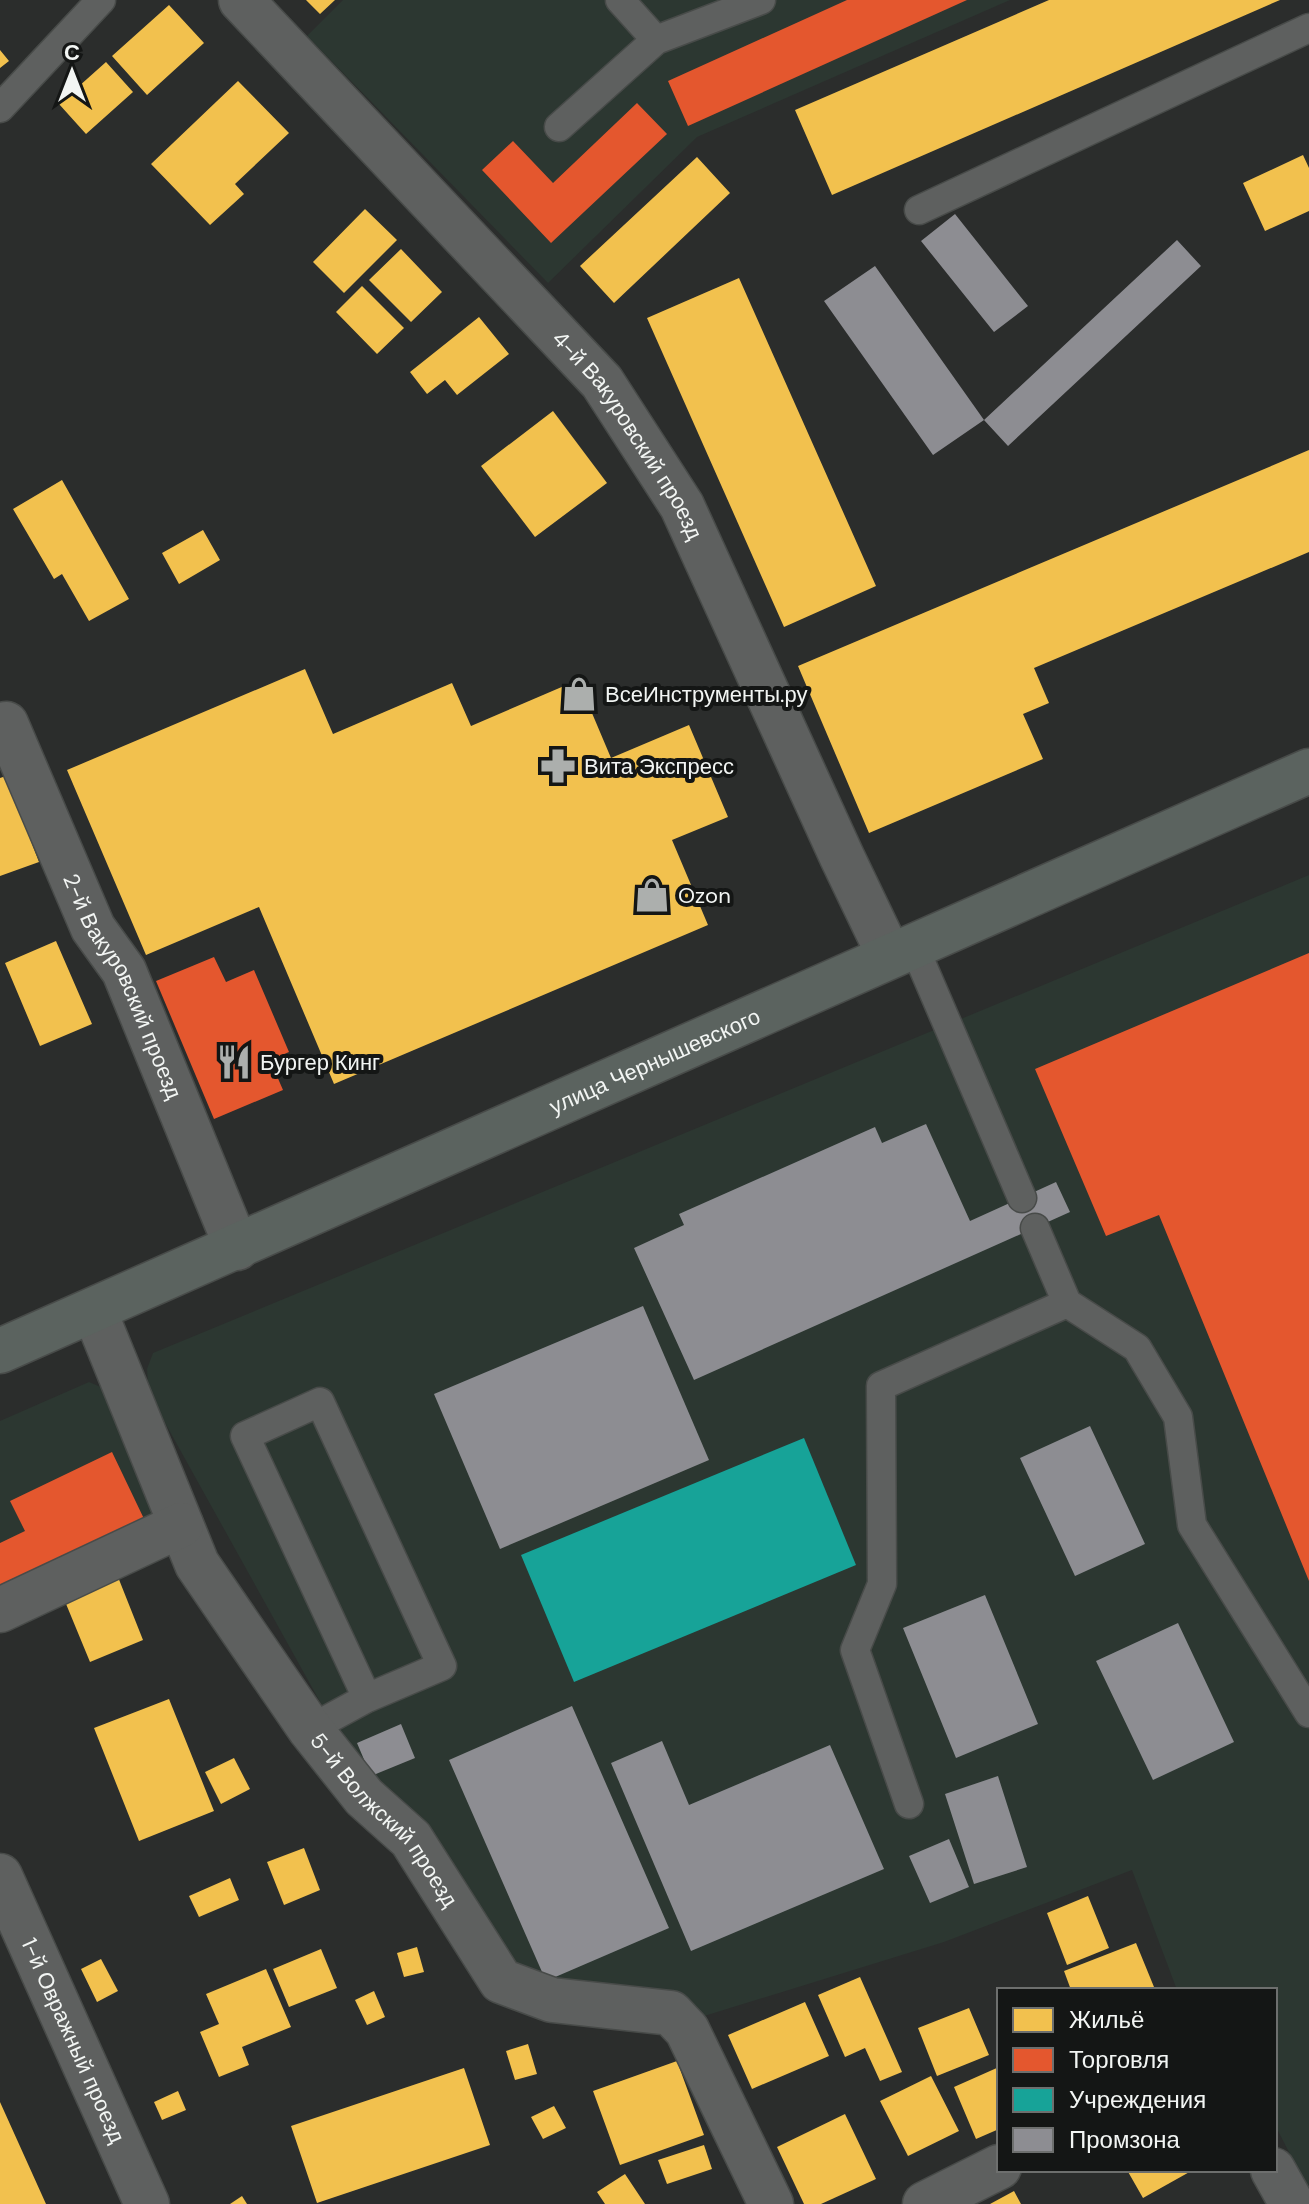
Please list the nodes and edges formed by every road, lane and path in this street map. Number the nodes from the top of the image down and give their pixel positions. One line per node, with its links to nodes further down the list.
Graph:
1 (101, 0): 7 (lane)
2 (241, 0): 12 (street, 4-й Вакуровский проезд)
3 (620, 0): 6 (lane)
4 (761, 0): 6 (lane)
5 (1309, 28): 9 (lane)
6 (656, 40): 8 (lane)
7 (0, 108)
8 (559, 127)
9 (919, 210)
10 (3, 725): 15 (street, 2-й Вакуровский проезд)
11 (1309, 771): 12 (main road, улица Чернышевского)
12 (901, 950): 13 (lane); 15 (main road, улица Чернышевского)
13 (1022, 1198)
14 (1035, 1228): 16 (lane)
15 (237, 1248): 17 (main road, улица Чернышевского)
16 (1067, 1303): 22 (lane); 24 (lane)
17 (94, 1310): 18 (main road, улица Чернышевского); 19 (street, 5-й Волжский проезд)
18 (0, 1351)
19 (181, 1525): 20 (street); 23 (street, 5-й Волжский проезд)
20 (0, 1610)
21 (367, 1698): 21 (lane); 23 (lane)
22 (1309, 1713)
23 (310, 1729): 29 (street, 5-й Волжский проезд)
24 (909, 1804)
25 (0, 1876): 28 (street, 1-й Овражный проезд)
26 (997, 2168): 30 (street)
27 (1274, 2172): 31 (street)
28 (147, 2204)
29 (771, 2204)
30 (925, 2204)
31 (1292, 2204)

